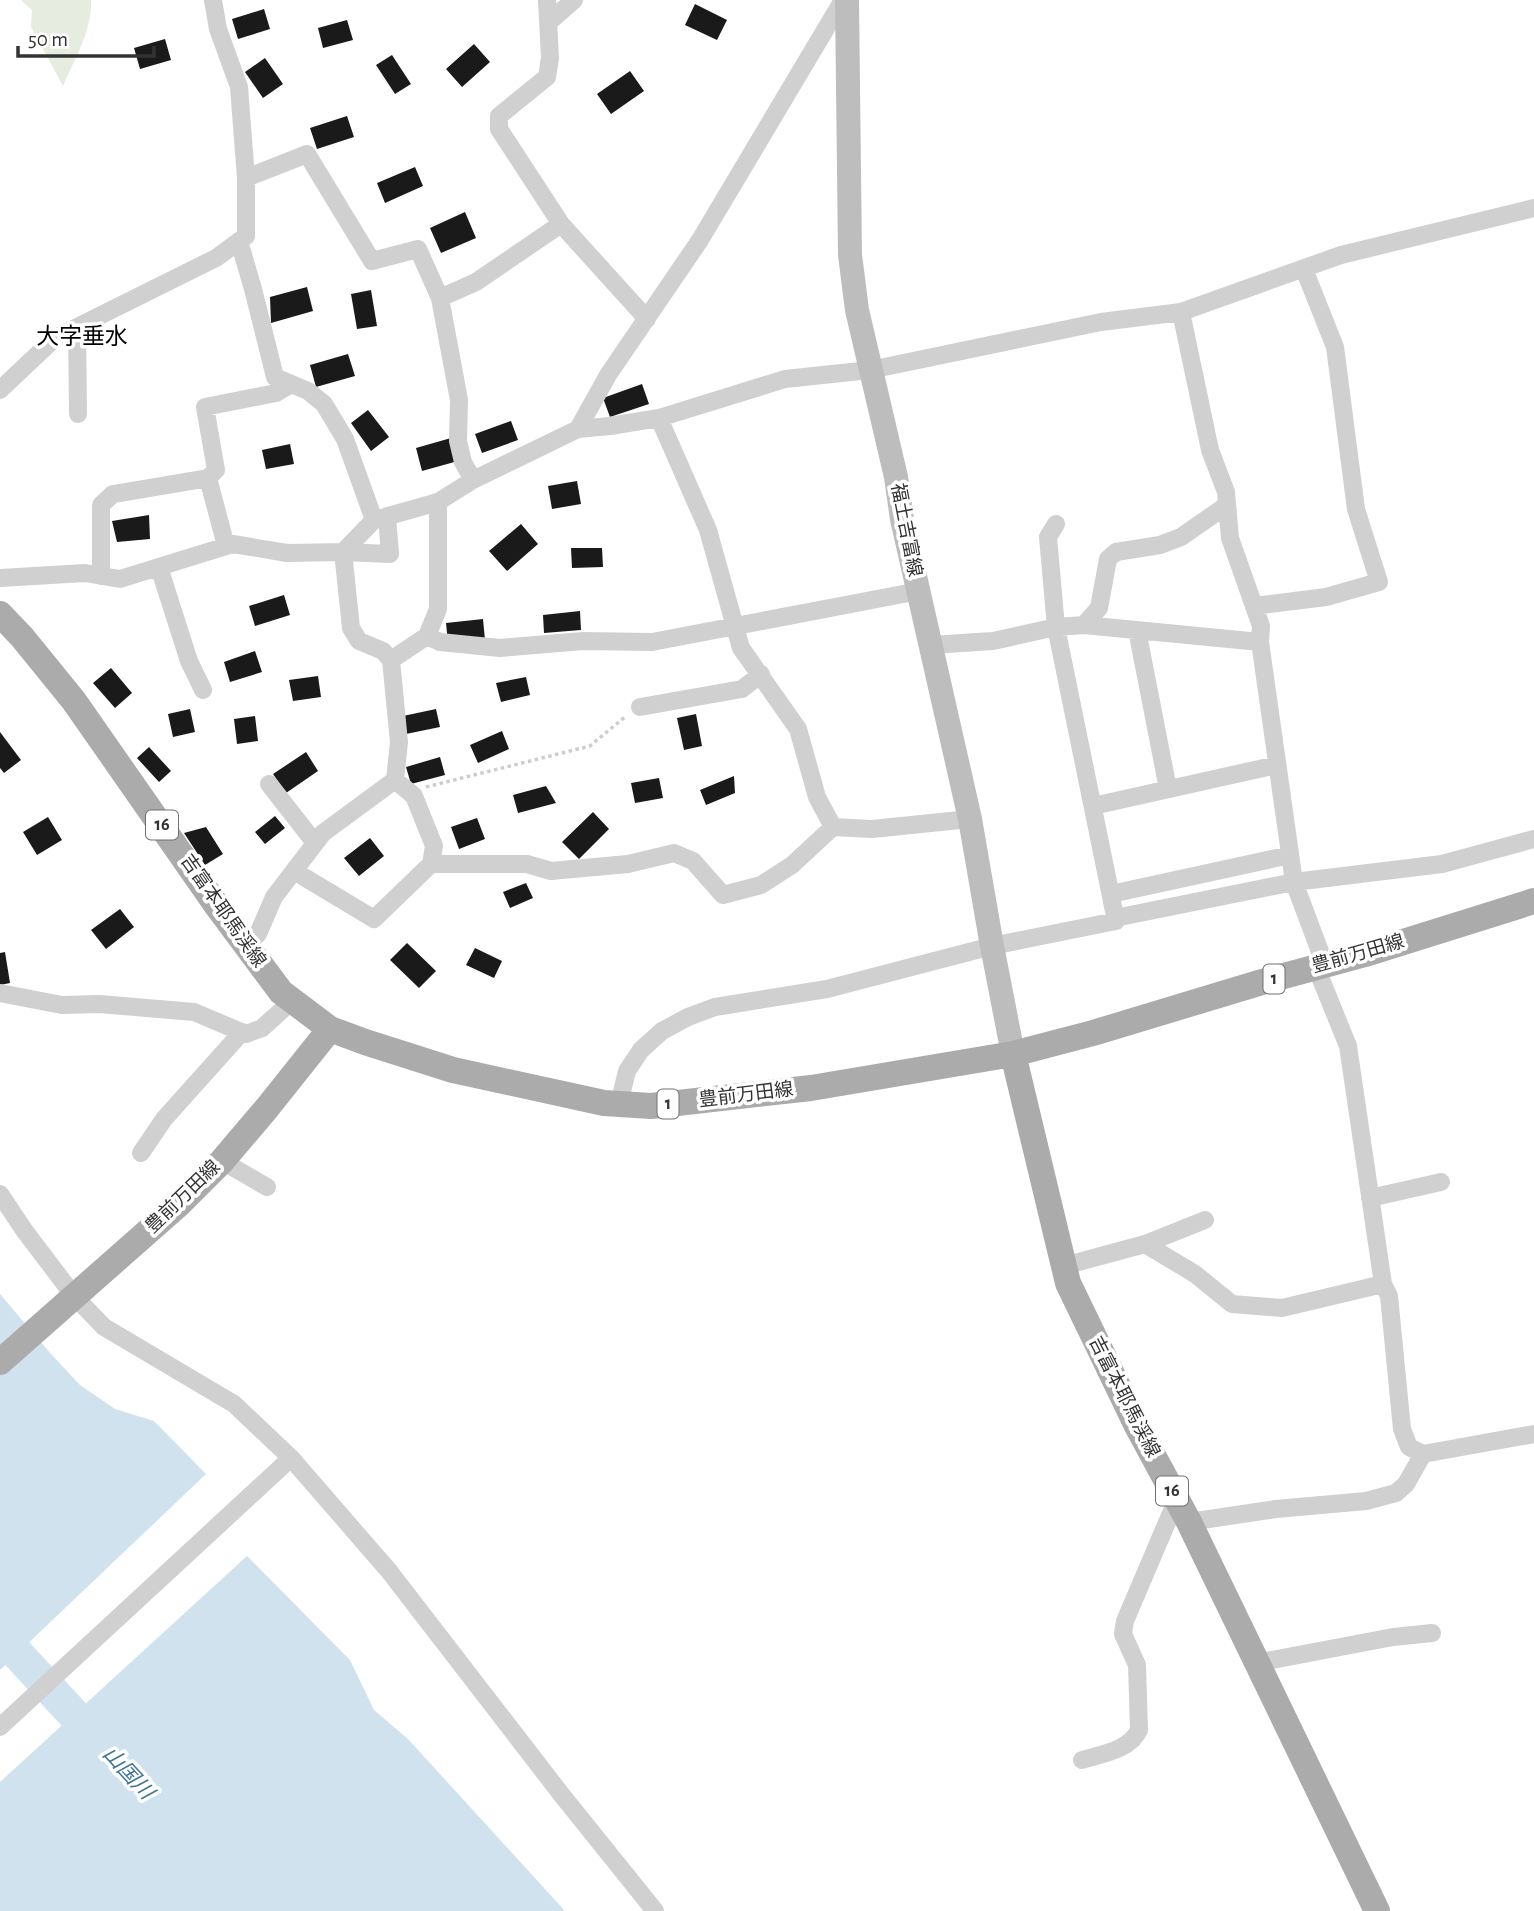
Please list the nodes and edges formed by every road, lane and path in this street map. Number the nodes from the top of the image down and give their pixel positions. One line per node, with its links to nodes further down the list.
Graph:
1 (213, 0): 6 (street)
2 (548, 0): 5 (street)
3 (574, 0): 5 (street)
4 (845, 0): 13 (street); 15 (main road, 福土吉富線)
5 (549, 22): 8 (street)
6 (246, 178): 9 (street); 11 (street)
7 (1534, 208): 10 (street)
8 (561, 224): 11 (street); 13 (street)
9 (239, 241): 14 (street); 16 (street)
10 (1304, 269): 12 (street); 33 (street)
11 (440, 298): 22 (street)
12 (1181, 312): 15 (street); 24 (street)
13 (646, 319): 20 (street)
14 (77, 328): 17 (street); 18 (street)
15 (870, 370): 19 (street); 32 (main road, 福土吉富線)
16 (291, 384): 21 (street); 25 (street)
17 (0, 390)
18 (78, 414)
19 (659, 418): 20 (street); 36 (street)
20 (578, 429): 22 (street)
21 (208, 478): 27 (street); 30 (street)
22 (473, 480): 23 (street)
23 (438, 502): 25 (street); 39 (street)
24 (1227, 505): 33 (street); 35 (street)
25 (380, 518): 28 (street); 28 (street)
26 (1056, 524): 37 (street)
27 (226, 546): 28 (street); 29 (street)
28 (342, 552): 42 (street)
29 (159, 567): 30 (street); 44 (street)
30 (101, 576): 31 (street)
31 (0, 578)
32 (919, 591): 36 (street); 41 (main road, 福土吉富線)
33 (1254, 606): 40 (street)
34 (0, 614): 62 (main road, 吉富本耶馬渓線 / 16)
35 (1084, 625): 37 (street); 38 (street)
36 (736, 626): 39 (street); 43 (street)
37 (1056, 626): 41 (street); 50 (street)
38 (1137, 631): 40 (street); 49 (street)
39 (427, 636): 42 (street)
40 (1260, 642): 46 (street)
41 (931, 645): 51 (main road, 福土吉富線)
42 (391, 660): 48 (street)
43 (761, 674): 45 (street); 52 (street)
44 (203, 690)
45 (640, 707): 48 (path)
46 (1278, 765): 49 (street); 55 (street)
47 (269, 785): 54 (street)
48 (402, 785): 54 (street); 56 (street)
49 (1168, 789): 50 (street)
50 (1093, 806): 59 (street)
51 (970, 819): 52 (street); 63 (main road, 福土吉富線)
52 (833, 827): 56 (street)
53 (1534, 839): 58 (street)
54 (315, 843): 57 (street)
55 (1290, 855): 58 (street); 59 (street)
56 (431, 864): 57 (street)
57 (294, 871): 62 (street)
58 (1294, 882): 61 (street); 64 (street)
59 (1111, 894): 61 (street)
60 (1534, 901): 64 (main road, 豊前万田線 / 1)
61 (1115, 918): 63 (street)
62 (247, 946): 66 (main road, 吉富本耶馬渓線 / 16)
63 (992, 946): 69 (main road, 福土吉富線); 70 (street)
64 (1320, 966): 69 (main road, 豊前万田線 / 1); 76 (street)
65 (0, 993): 68 (street)
66 (292, 1000): 67 (main road, 吉富本耶馬渓線 / 16); 68 (street)
67 (330, 1029): 70 (main road, 豊前万田線 / 1); 72 (main road, 豊前万田線)
68 (242, 1032): 71 (street)
69 (1013, 1054): 70 (main road, 豊前万田線 / 1); 79 (main road, 吉富本耶馬渓線 / 16)
70 (619, 1104)
71 (141, 1153)
72 (222, 1161): 74 (street); 81 (main road, 豊前万田線)
73 (1441, 1182): 76 (street)
74 (267, 1187)
75 (0, 1194): 81 (street)
76 (1370, 1198): 80 (street)
77 (1205, 1220): 78 (street)
78 (1145, 1244): 79 (street); 80 (street)
79 (1064, 1266): 86 (main road, 吉富本耶馬渓線 / 16)
80 (1383, 1284): 84 (street)
81 (69, 1301): 82 (main road, 豊前万田線); 85 (street)
82 (0, 1362)
83 (1534, 1434): 84 (street)
84 (1423, 1454): 86 (street)
85 (291, 1458): 89 (street); 91 (street)
86 (1183, 1511): 88 (main road, 吉富本耶馬渓線 / 16); 90 (street)
87 (1432, 1633): 88 (street)
88 (1255, 1663): 92 (main road, 吉富本耶馬渓線 / 16)
89 (0, 1727)
90 (1082, 1760)
91 (655, 1911)
92 (1377, 1911)

